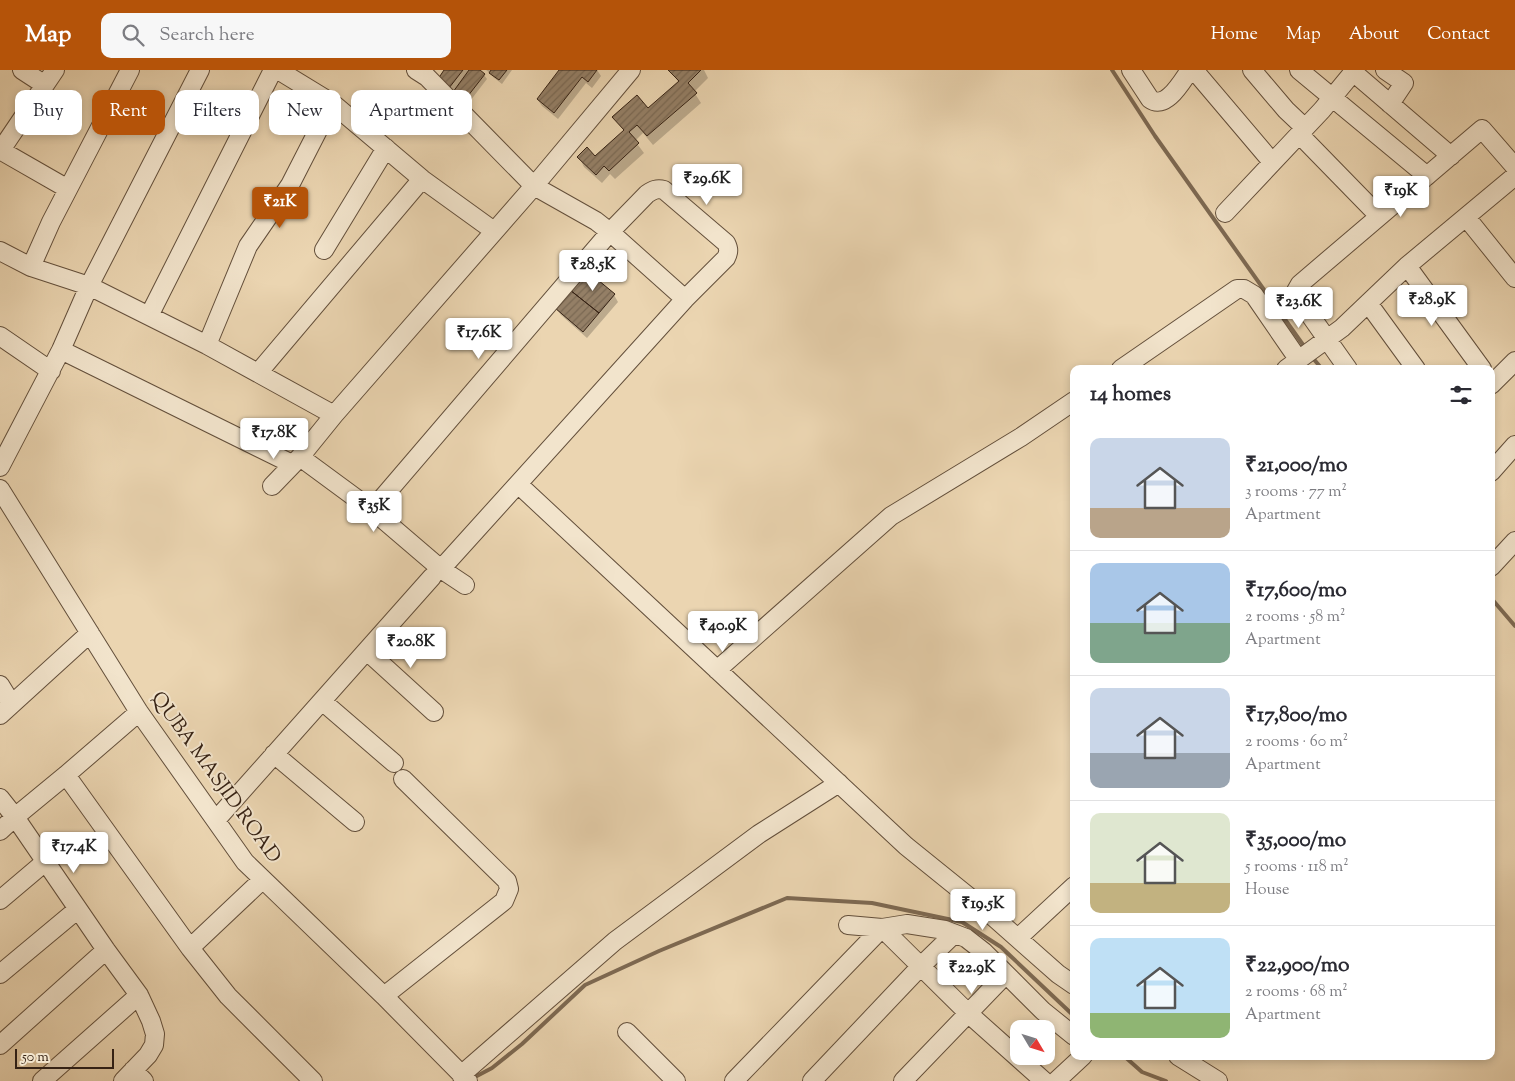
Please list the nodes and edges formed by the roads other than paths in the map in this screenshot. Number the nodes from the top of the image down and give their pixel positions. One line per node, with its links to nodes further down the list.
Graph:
1 (22, 70): 15 (street)
2 (55, 70): 15 (street)
3 (130, 70): 31 (street)
4 (200, 70): 42 (street)
5 (273, 70): 45 (street)
6 (278, 70): 16 (street)
7 (416, 70): 30 (street)
8 (631, 70): 30 (street)
9 (1131, 70): 10 (street)
10 (1192, 70): 25 (street)
11 (1252, 70): 20 (street)
12 (1299, 70): 17 (street)
13 (1385, 70): 18 (street)
14 (1354, 71): 17 (street); 18 (street)
15 (45, 85): 23 (street)
16 (311, 90)
17 (1332, 98): 20 (street); 27 (street)
18 (1390, 104): 24 (street)
19 (341, 110): 22 (street)
20 (1302, 131): 25 (street); 33 (street)
21 (316, 135): 48 (street)
22 (386, 148): 29 (street); 37 (street)
23 (0, 150): 31 (street)
24 (1451, 156): 26 (street); 27 (street)
25 (1272, 162): 32 (street)
26 (1515, 167)
27 (1427, 176): 33 (street)
28 (1515, 176): 34 (street)
29 (422, 179): 35 (street); 57 (street)
30 (534, 186): 35 (street); 36 (street)
31 (68, 189): 40 (street)
32 (1225, 212)
33 (1378, 216): 47 (street)
34 (1466, 217): 39 (street); 41 (street)
35 (494, 231): 60 (street)
36 (610, 232): 43 (street); 43 (street); 68 (street)
37 (324, 250)
38 (0, 252): 40 (street)
39 (1407, 266): 44 (street); 55 (street)
40 (31, 267): 42 (street)
41 (1515, 278)
42 (89, 286): 45 (street); 49 (street)
43 (685, 299): 65 (street)
44 (1368, 303): 47 (street); 54 (street)
45 (149, 316): 48 (street)
46 (0, 336): 56 (street)
47 (1322, 341): 51 (street); 53 (street)
48 (207, 345): 57 (street)
49 (61, 350): 56 (street); 62 (street)
50 (1515, 361): 58 (street)
51 (1295, 362): 52 (street)
52 (1127, 365)
53 (1344, 365)
54 (1413, 365)
55 (1479, 365)
56 (50, 371): 63 (street)
57 (258, 373): 60 (street)
58 (1495, 380)
59 (1070, 404): 75 (street)
60 (334, 414): 62 (street)
61 (1515, 444): 64 (street)
62 (296, 461): 66 (street); 68 (street)
63 (0, 467)
64 (1495, 467)
65 (518, 484): 71 (street); 75 (street)
66 (272, 486)
67 (0, 489): 73 (street, QUBA MASJID ROAD)
68 (372, 510): 71 (street)
69 (1515, 541): 70 (street)
70 (1495, 561)
71 (437, 573): 72 (street); 74 (street)
72 (465, 585)
73 (90, 633): 78 (street); 79 (street, QUBA MASJID ROAD)
74 (366, 651): 77 (street); 80 (street)
75 (717, 670): 85 (street)
76 (0, 685): 78 (street)
77 (322, 701): 81 (street); 82 (street)
78 (6, 709)
79 (139, 712): 83 (street); 88 (street, QUBA MASJID ROAD)
80 (434, 712)
81 (274, 754): 88 (street); 89 (street)
82 (394, 763)
83 (66, 775): 87 (street); 100 (street)
84 (403, 779): 107 (street)
85 (839, 783): 99 (street); 115 (street)
86 (0, 798): 87 (street)
87 (15, 817): 90 (street); 91 (street)
88 (216, 820): 92 (street, QUBA MASJID ROAD)
89 (355, 822)
90 (0, 831)
91 (45, 862): 94 (street); 95 (street)
92 (262, 880): 100 (street); 107 (street, QUBA MASJID ROAD)
93 (1070, 890): 99 (street)
94 (0, 900)
95 (78, 909): 101 (street); 103 (street)
96 (848, 925): 97 (street)
97 (882, 928): 98 (street); 102 (street); 119 (street)
98 (954, 934): 102 (street); 104 (street)
99 (1018, 938): 105 (street)
100 (190, 948): 118 (street)
101 (106, 950): 106 (street); 111 (street)
102 (920, 967): 108 (street); 120 (street)
103 (0, 974)
104 (1006, 974): 108 (street); 110 (street)
105 (1070, 980)
106 (139, 994): 114 (street); 117 (street)
107 (384, 996): 115 (street, QUBA MASJID ROAD)
108 (969, 1014): 121 (street); 122 (street)
109 (627, 1032): 116 (street)
110 (1070, 1033)
111 (0, 1045)
112 (1079, 1060): 123 (street)
113 (1184, 1060): 124 (street)
114 (133, 1077)
115 (464, 1078)
116 (667, 1078)
117 (42, 1081)
118 (313, 1081)
119 (734, 1081)
120 (812, 1081)
121 (903, 1081)
122 (1044, 1081)
123 (1056, 1081)
124 (1218, 1081)

